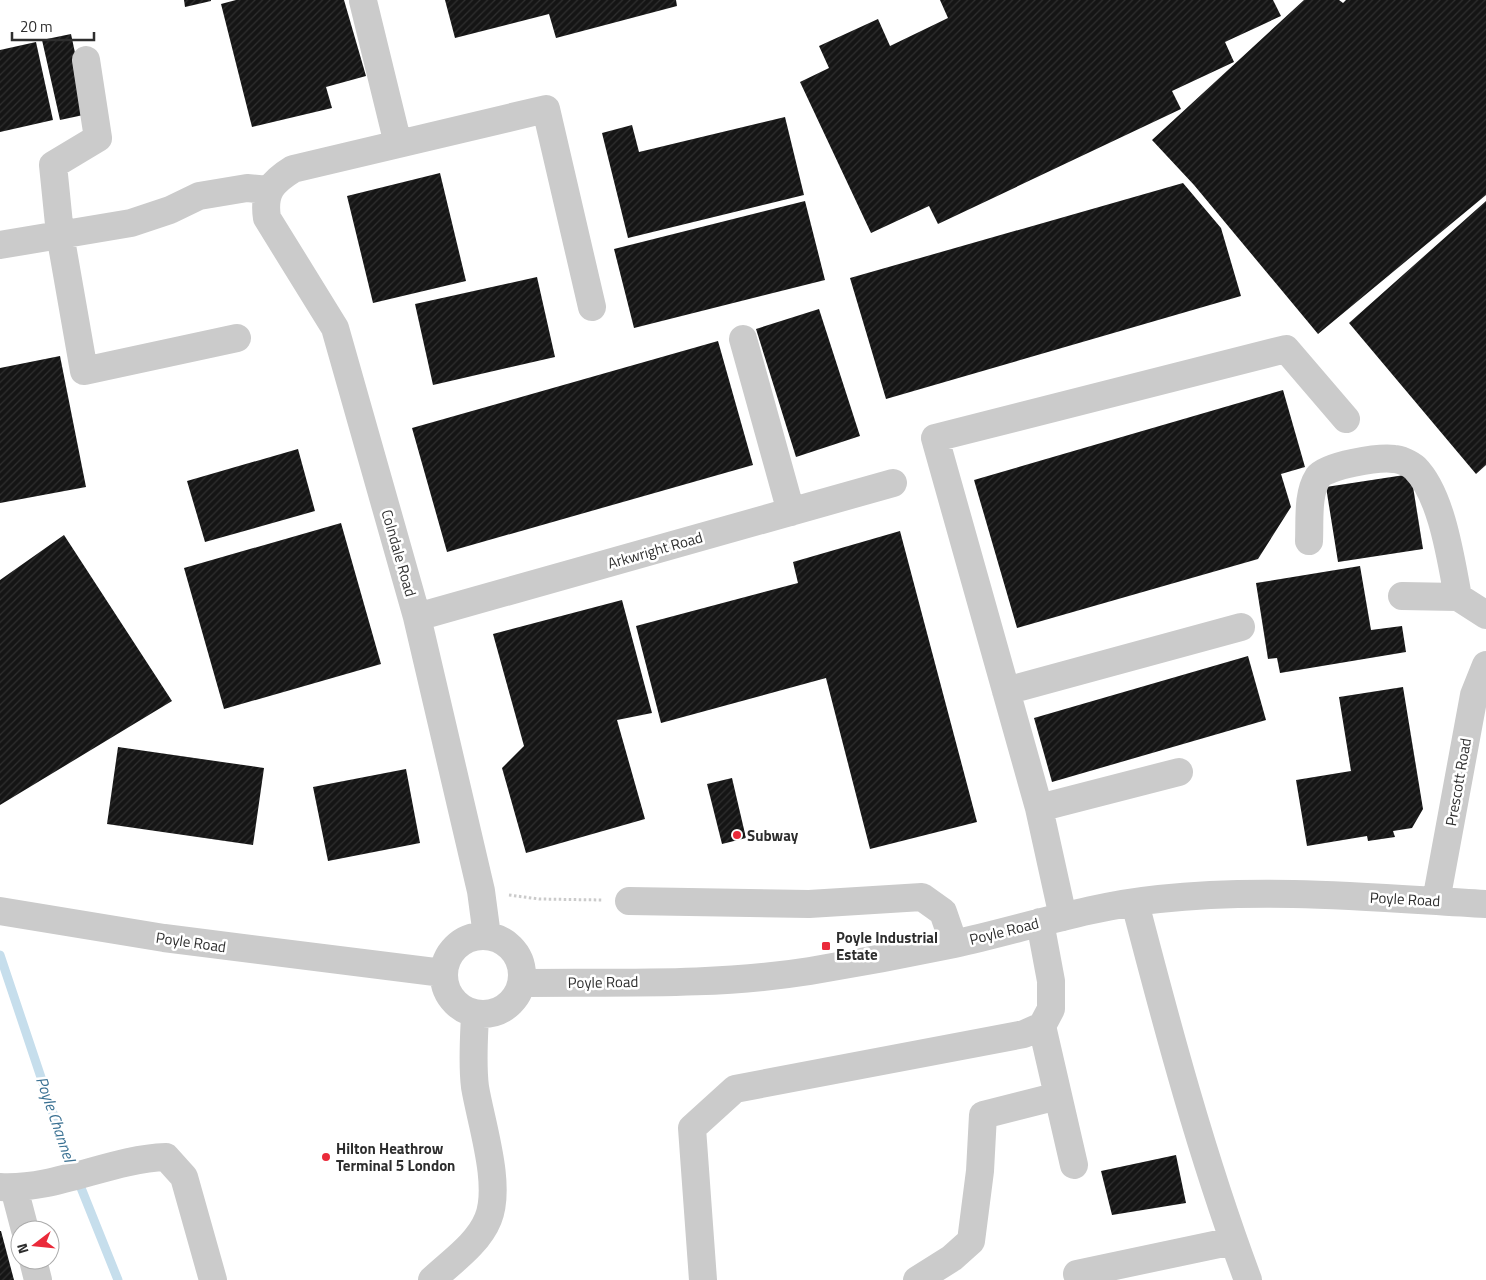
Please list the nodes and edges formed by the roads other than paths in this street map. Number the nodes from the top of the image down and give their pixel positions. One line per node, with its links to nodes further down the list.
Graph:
1 (363, 1): 3 (street)
2 (86, 60): 5 (street)
3 (398, 144): 4 (street); 7 (street)
4 (270, 190): 5 (street); 17 (street, Colndale Road)
5 (50, 235): 6 (street); 8 (street)
6 (0, 245)
7 (592, 307)
8 (237, 338)
9 (743, 339): 12 (street)
10 (1346, 419): 20 (street)
11 (893, 483): 12 (street, Arkwright Road)
12 (791, 512): 17 (street, Arkwright Road)
13 (1309, 541): 15 (street)
14 (1402, 596): 15 (street)
15 (1458, 597): 16 (street)
16 (1486, 615)
17 (417, 618): 29 (street, Colndale Road)
18 (1241, 627): 20 (street)
19 (1486, 665): 24 (street, Prescott Road)
20 (1006, 691): 22 (street)
21 (1179, 772): 22 (street)
22 (1039, 808): 28 (street)
23 (629, 901): 30 (street)
24 (1436, 901): 25 (street, Poyle Road); 26 (street, Poyle Road)
25 (1135, 903): 28 (street, Poyle Road); 39 (street)
26 (1486, 904)
27 (12, 913): 31 (street, Poyle Road)
28 (1051, 919): 30 (street, Poyle Road); 34 (street)
29 (486, 936): 31 (street); 32 (street)
30 (954, 944): 32 (street, Poyle Road)
31 (443, 973): 33 (street)
32 (522, 982): 33 (street)
33 (476, 1015): 43 (street)
34 (1042, 1026): 35 (street); 44 (street)
35 (1058, 1096): 36 (street); 45 (street)
36 (1074, 1165)
37 (7, 1188): 38 (street); 42 (street)
38 (21, 1220)
39 (1233, 1241): 40 (street); 41 (street)
40 (1077, 1274)
41 (1244, 1279)
42 (213, 1280)
43 (432, 1280)
44 (703, 1280)
45 (917, 1280)

